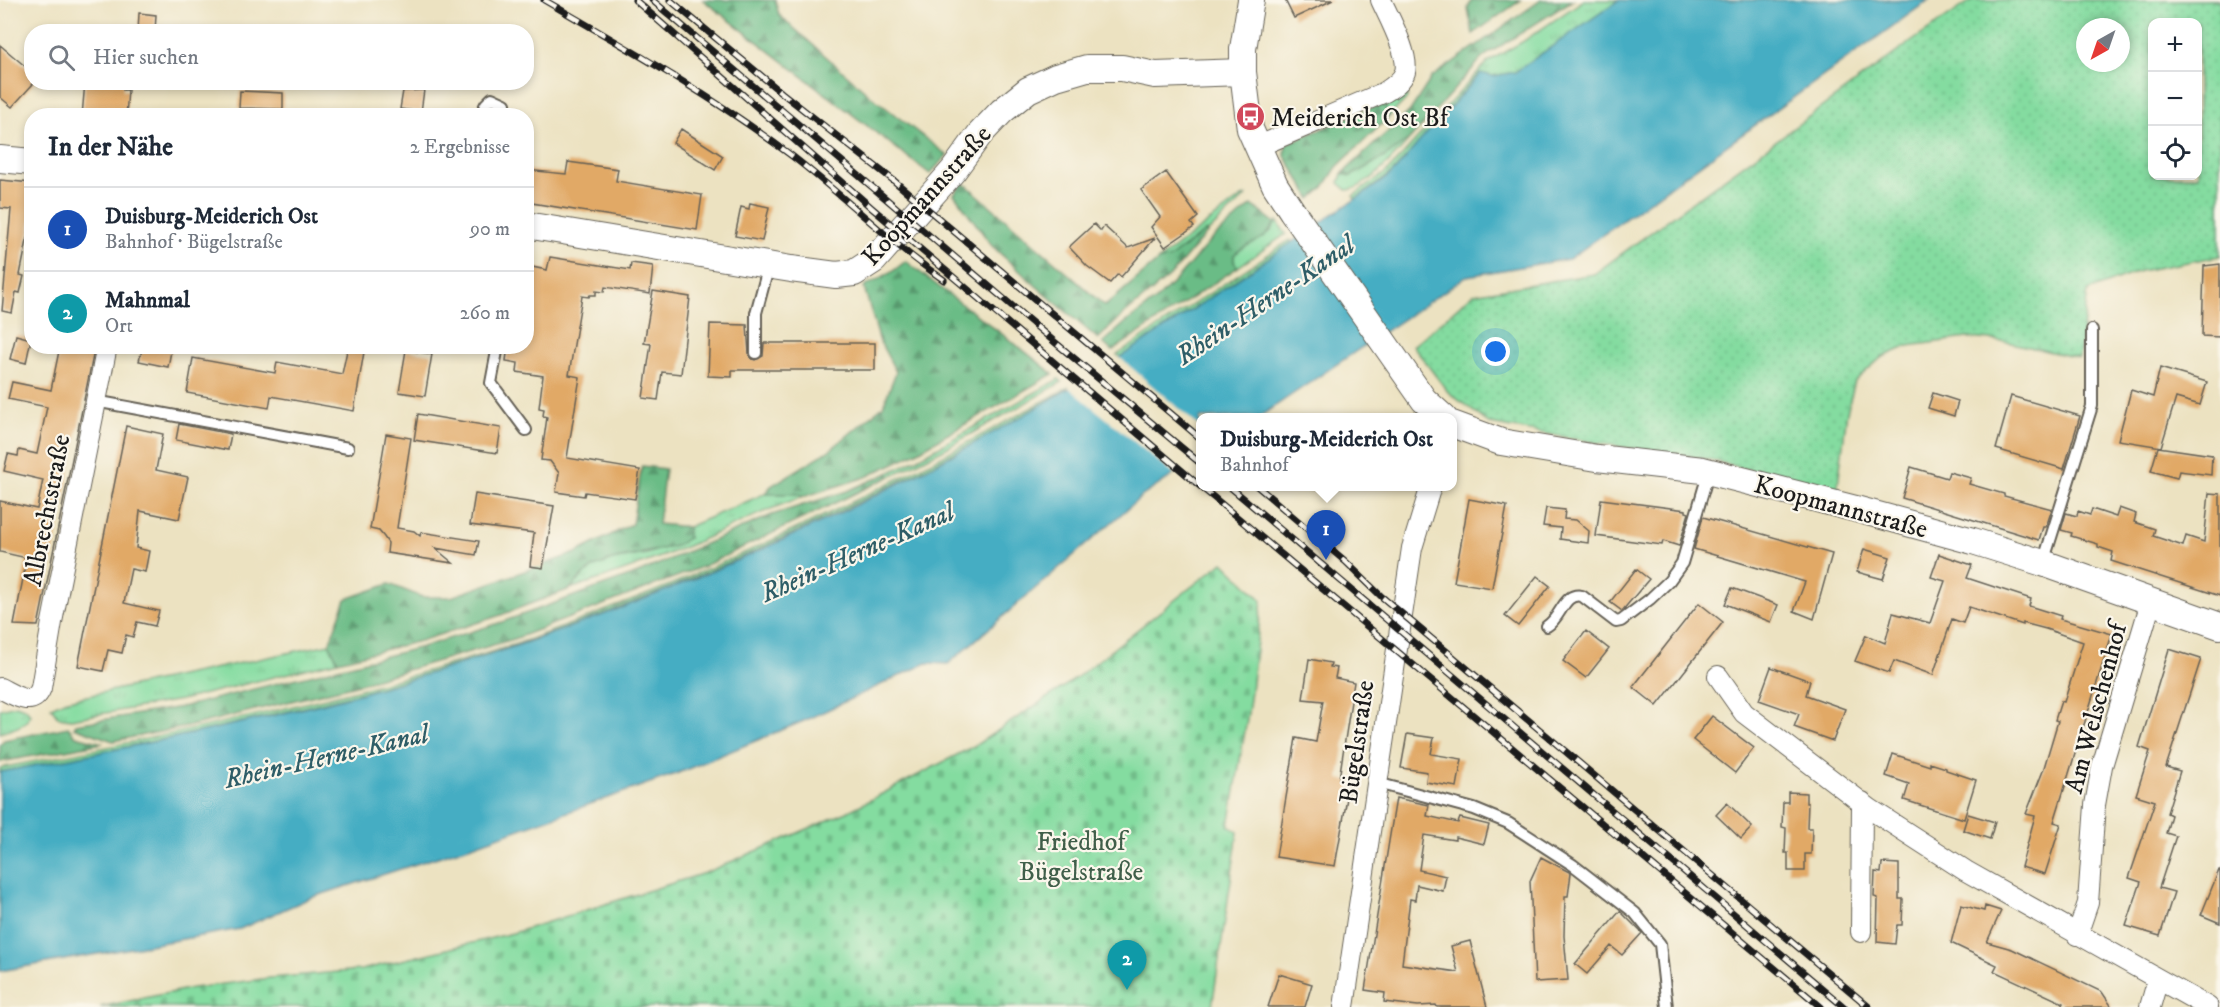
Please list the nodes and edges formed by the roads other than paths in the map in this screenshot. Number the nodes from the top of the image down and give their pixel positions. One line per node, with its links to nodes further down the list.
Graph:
1 (1251, 0): 3 (street)
2 (1381, 0): 6 (street)
3 (1243, 61): 6 (street); 10 (street, Koopmannstraße)
4 (506, 104): 5 (lane)
5 (484, 108)
6 (1257, 147): 16 (street)
7 (0, 159): 8 (street)
8 (24, 161)
9 (534, 226): 10 (street, Koopmannstraße)
10 (769, 265): 12 (lane)
11 (2092, 330): 22 (lane)
12 (756, 353)
13 (105, 354): 15 (street, Albrechtstraße)
14 (496, 354): 18 (lane)
15 (95, 401): 19 (lane); 27 (street, Albrechtstraße)
16 (1439, 413)
17 (1457, 426): 20 (street, Koopmannstraße)
18 (526, 430)
19 (348, 448)
20 (1709, 471): 22 (street, Koopmannstraße); 24 (lane)
21 (1429, 491): 28 (street, Bügelstraße)
22 (2043, 563): 23 (street, Koopmannstraße)
23 (2151, 602): 25 (street, Koopmannstraße); 31 (street, Am Welschenhof)
24 (1547, 626)
25 (2220, 626)
26 (1718, 676): 29 (street)
27 (0, 688)
28 (1377, 783): 33 (street, Bügelstraße); 34 (lane)
29 (1862, 802): 30 (street); 31 (street)
30 (1861, 932)
31 (2077, 934): 32 (street)
32 (2158, 979): 35 (street); 36 (street)
33 (1344, 1007)
34 (1666, 1007)
35 (2150, 1007)
36 (2208, 1007)

